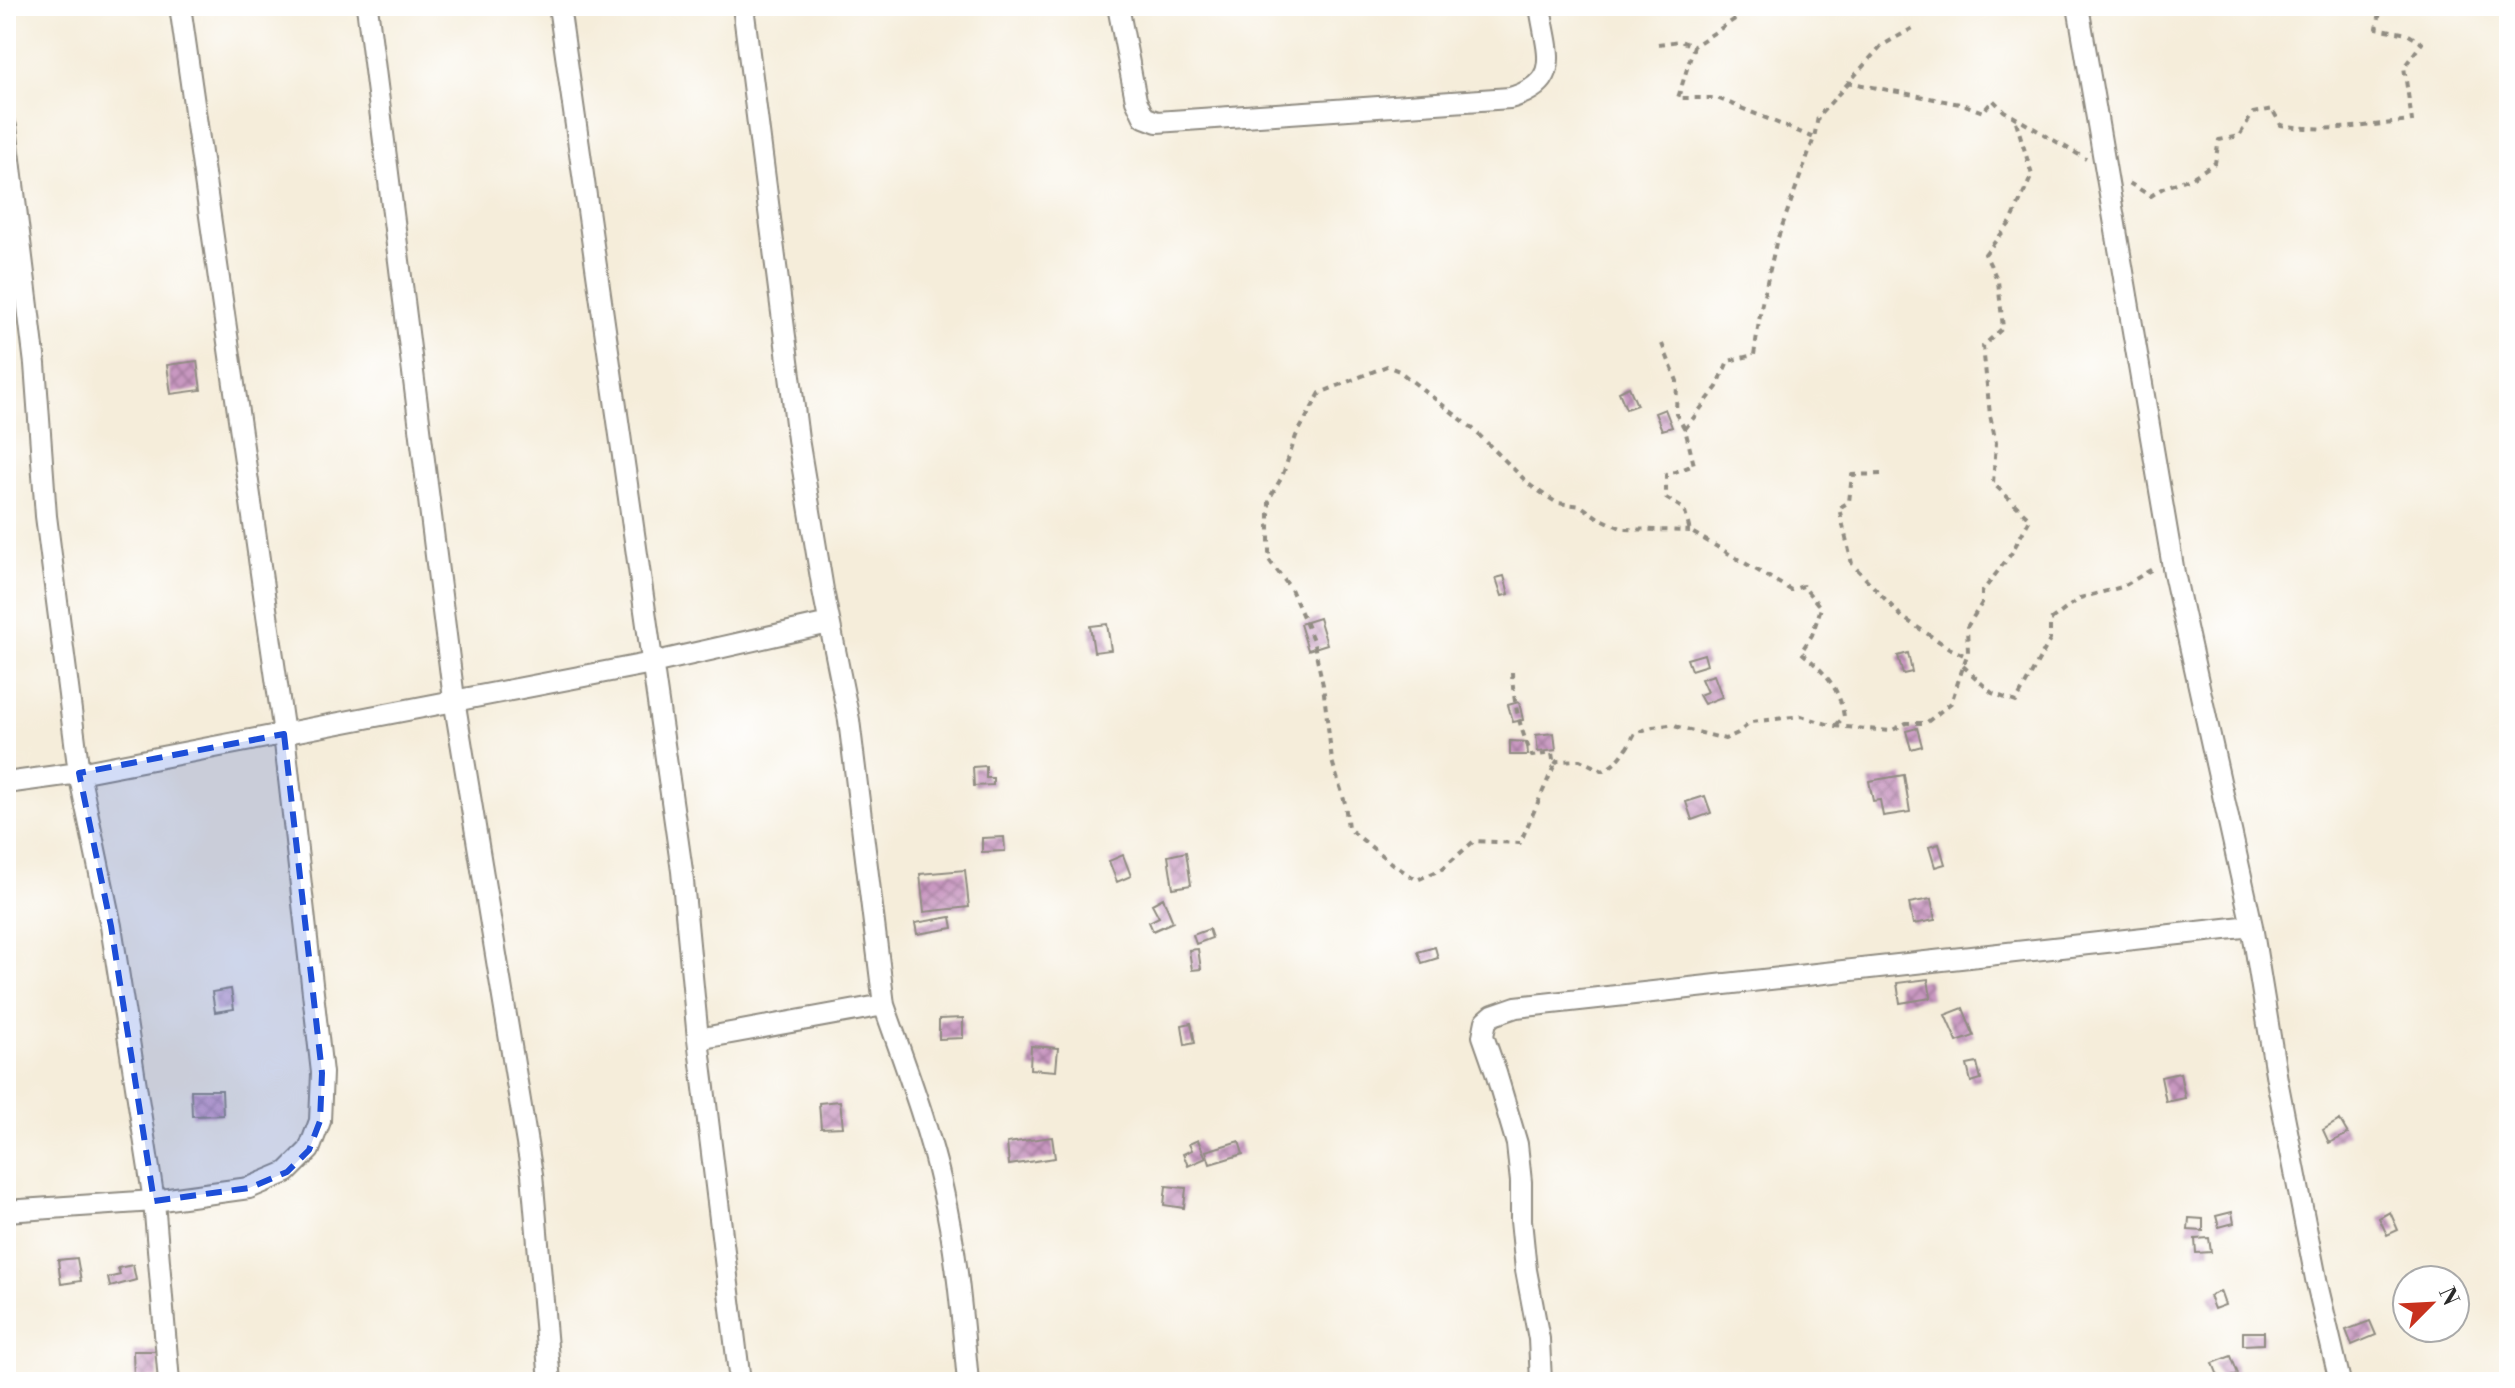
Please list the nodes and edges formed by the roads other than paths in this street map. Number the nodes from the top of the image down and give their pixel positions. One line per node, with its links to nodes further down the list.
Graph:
1 (180, 6): 12 (street)
2 (367, 6): 11 (street)
3 (559, 6): 10 (street)
4 (743, 6): 9 (street)
5 (1118, 6): 6 (street)
6 (1540, 6)
7 (2078, 6): 15 (street)
8 (6, 127): 13 (street)
9 (829, 623): 10 (street); 16 (street)
10 (652, 663): 11 (street); 17 (street)
11 (454, 699): 12 (street); 21 (street)
12 (284, 734): 13 (street); 18 (street)
13 (79, 773): 14 (street); 18 (street)
14 (6, 783)
15 (2252, 926): 24 (street); 25 (street)
16 (884, 1005): 17 (street); 23 (street)
17 (698, 1039): 22 (street)
18 (154, 1201): 19 (street); 20 (street)
19 (6, 1211)
20 (169, 1382)
21 (550, 1382)
22 (740, 1382)
23 (968, 1382)
24 (1541, 1382)
25 (2340, 1382)

